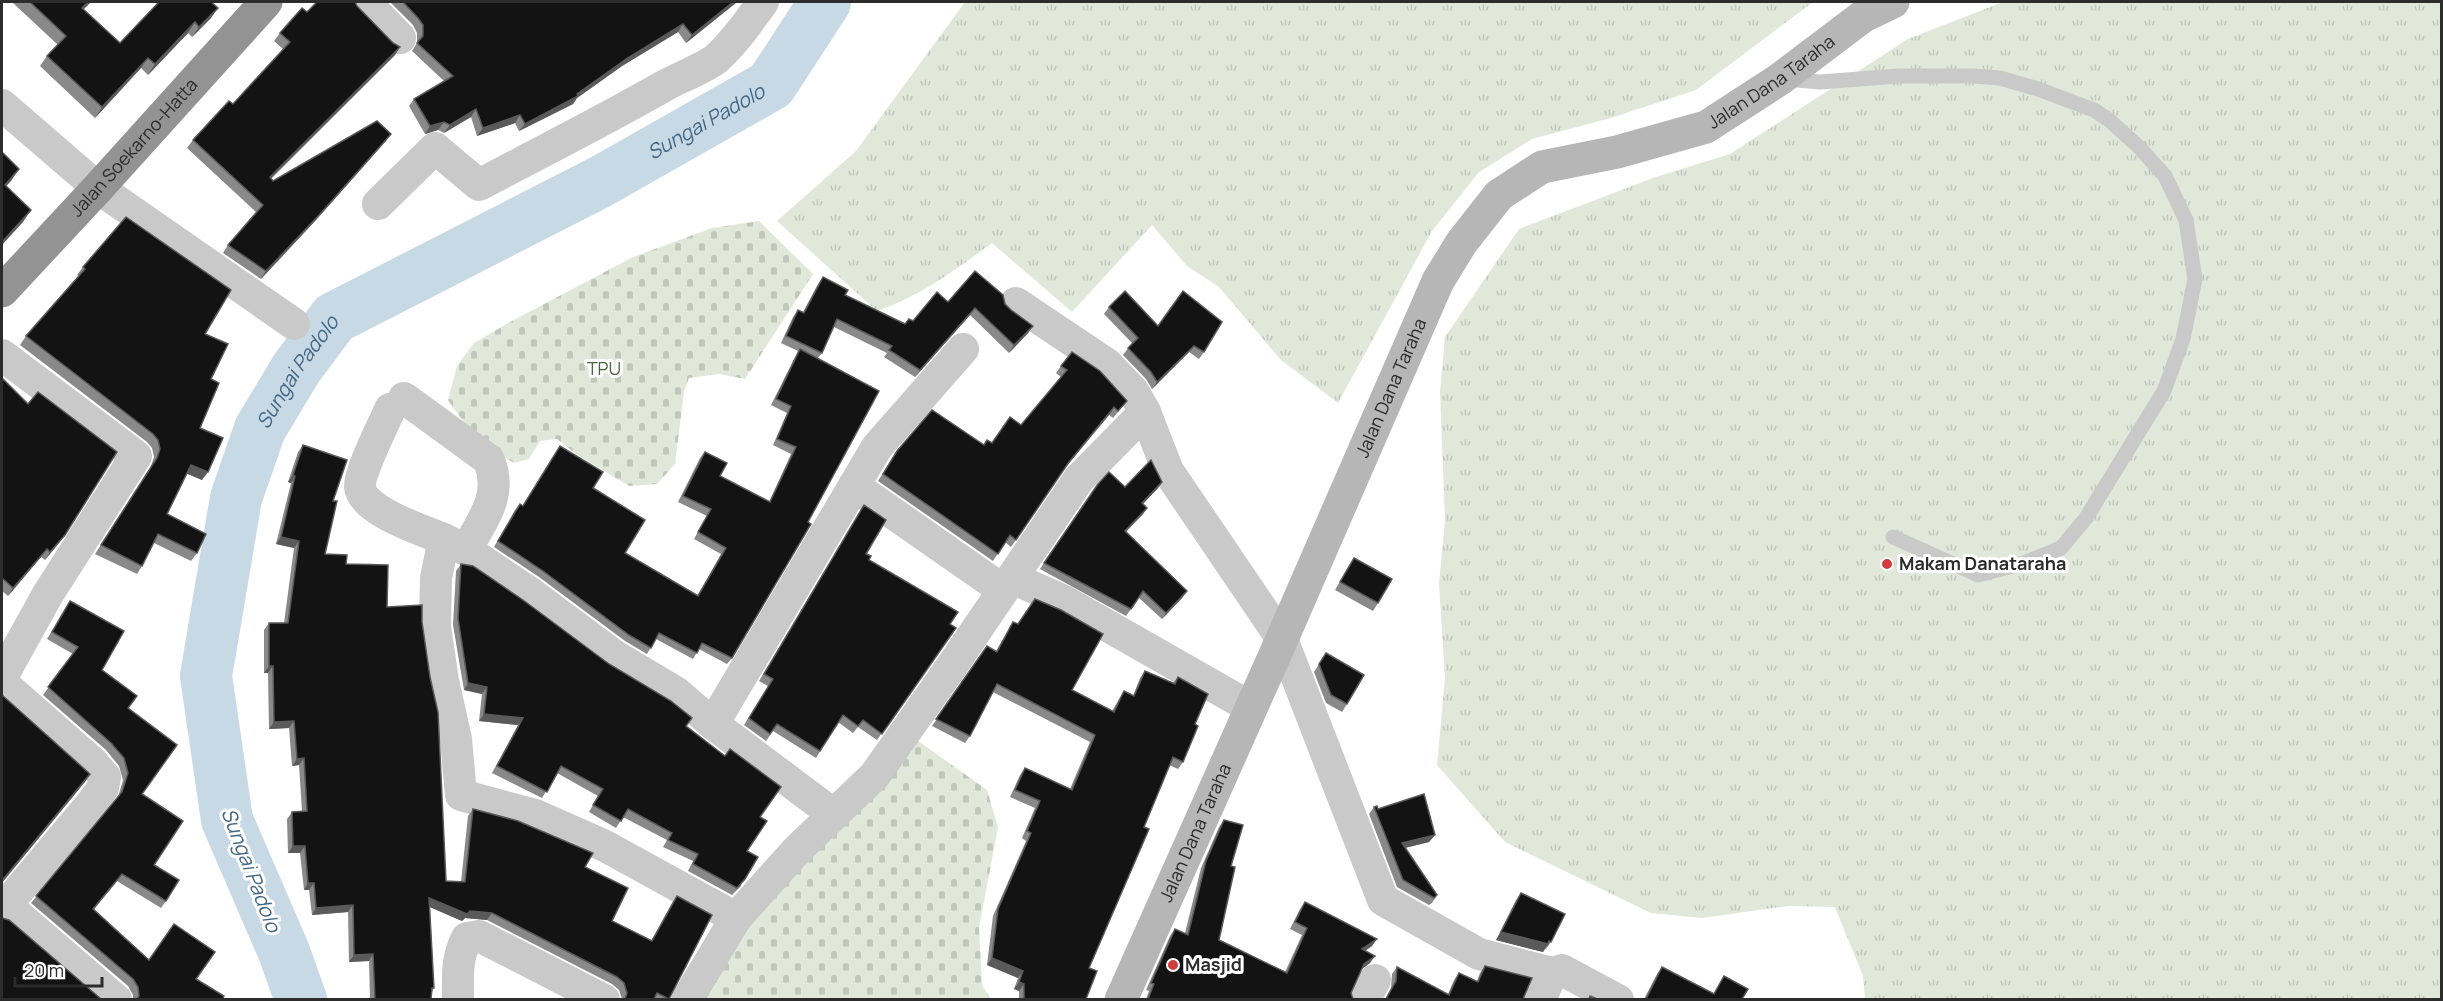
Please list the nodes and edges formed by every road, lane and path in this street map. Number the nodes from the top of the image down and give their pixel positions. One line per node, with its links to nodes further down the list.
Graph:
1 (266, 2): 8 (highway, Jalan Soekarno-Hatta)
2 (365, 2): 5 (street)
3 (763, 2): 9 (street)
4 (1893, 2): 6 (street, Jalan Dana Taraha)
5 (400, 38)
6 (1780, 79): 17 (lane); 20 (street, Jalan Dana Taraha)
7 (2, 105): 8 (street)
8 (98, 188): 10 (highway, Jalan Soekarno-Hatta); 12 (street)
9 (378, 204)
10 (2, 291)
11 (1016, 303): 15 (street)
12 (294, 324)
13 (963, 349): 16 (street)
14 (2, 356): 21 (street)
15 (1145, 412): 19 (street); 20 (street)
16 (854, 486): 19 (street); 24 (street)
17 (1893, 537)
18 (455, 545): 18 (street); 24 (street); 27 (street)
19 (1008, 584): 23 (street); 25 (street)
20 (1282, 639): 23 (street, Jalan Dana Taraha); 28 (street)
21 (2, 677)
22 (2, 683): 26 (street)
23 (1250, 707): 29 (street, Jalan Dana Taraha)
24 (713, 724): 25 (street)
25 (833, 814): 27 (street)
26 (3, 906): 30 (street)
27 (736, 918): 33 (street)
28 (1546, 986): 34 (street)
29 (1124, 998)
30 (116, 999)
31 (458, 999): 32 (street)
32 (604, 999)
33 (687, 999)
34 (1618, 999)

